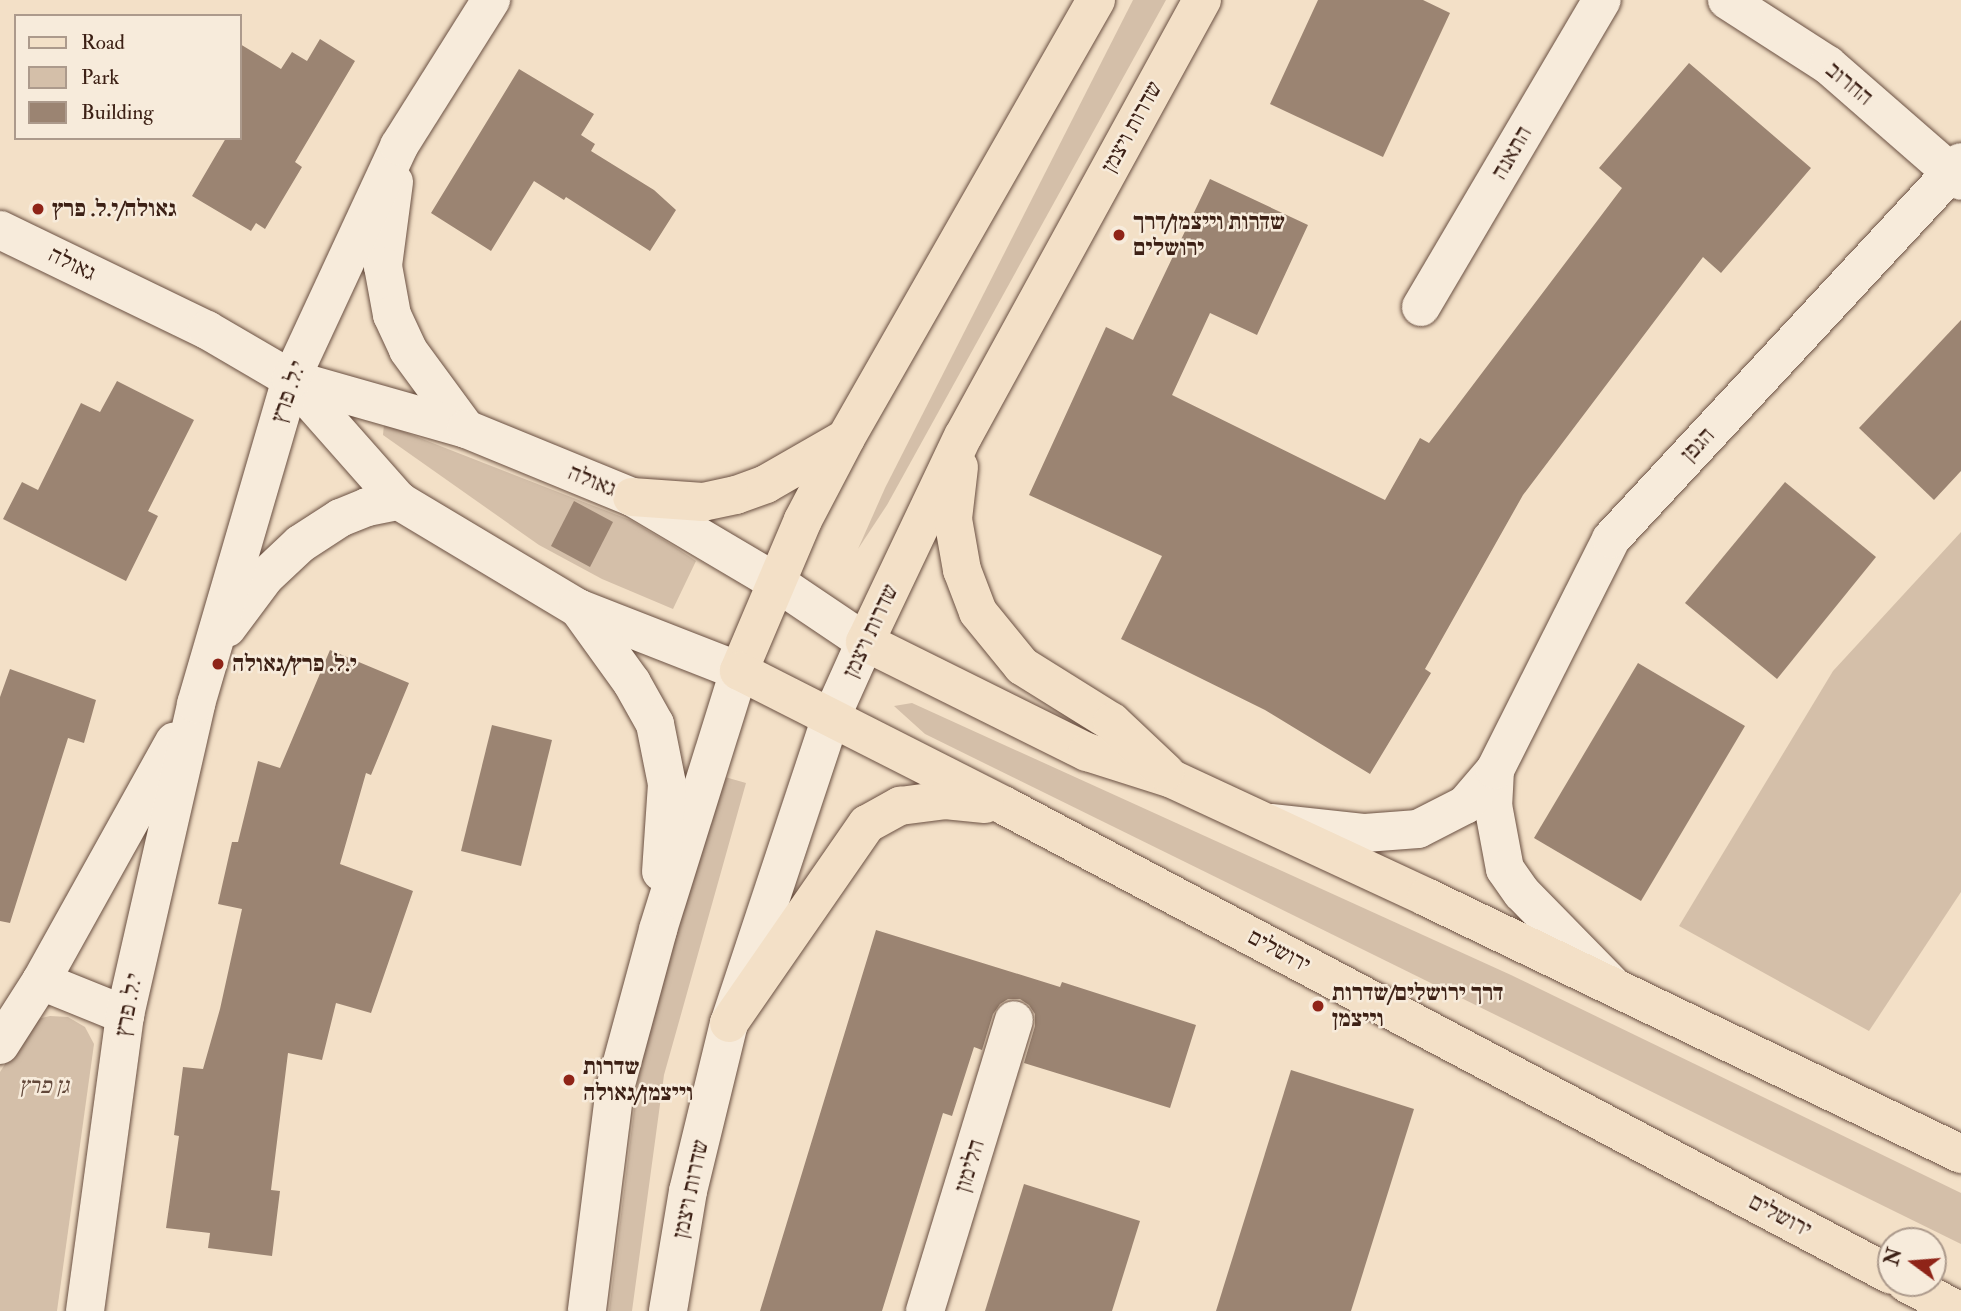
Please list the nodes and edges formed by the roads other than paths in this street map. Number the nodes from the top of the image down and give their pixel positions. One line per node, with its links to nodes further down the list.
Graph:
1 (491, 0): 6 (street, י.ל. פרץ)
2 (1096, 0): 13 (main road)
3 (1202, 0): 12 (main road, שדרות ויצמן)
4 (1602, 0): 9 (street, התאנה)
5 (1727, 0): 7 (street, החרוב)
6 (399, 146): 10 (street, י.ל. פרץ); 11 (street, י.ל. פרץ)
7 (1958, 171): 23 (street, הגפן)
8 (0, 230): 10 (street, גאולה)
9 (1421, 307)
10 (291, 379): 11 (street, גאולה); 15 (street, גאולה); 19 (street, י.ל. פרץ)
11 (466, 429): 14 (street, גאולה)
12 (962, 436): 18 (main road, שדרות ויצמן); 24 (main road)
13 (846, 438): 14 (main road); 16 (main road)
14 (632, 497): 16 (street, גאולה)
15 (399, 501): 17 (street, גאולה); 19 (street, י.ל. פרץ)
16 (776, 582): 18 (street, גאולה); 20 (main road)
17 (578, 608): 20 (street, גאולה); 27 (street)
18 (865, 642): 22 (street, שדרות ויצמן); 24 (main road)
19 (211, 650): 21 (street, י.ל. פרץ)
20 (739, 671): 22 (main road, ירושלים); 27 (street)
21 (196, 704): 28 (street, י.ל. פרץ); 30 (street, י.ל. פרץ)
22 (830, 720): 25 (main road, ירושלים); 32 (street, שדרות ויצמן)
23 (1495, 770): 26 (street, הגפן); 29 (street, הגפן)
24 (1172, 779): 26 (main road)
25 (1004, 806): 32 (main road); 35 (main road, ירושלים)
26 (1264, 822): 29 (main road)
27 (658, 930): 38 (street)
28 (41, 981): 30 (street); 33 (street, י.ל. פרץ)
29 (1613, 986): 34 (main road)
30 (125, 1015): 37 (street, י.ל. פרץ)
31 (1014, 1020): 40 (street, הלימון)
32 (729, 1023): 39 (street, שדרות ויצמן)
33 (0, 1045)
34 (1961, 1154)
35 (1877, 1268)
36 (1932, 1297): 41 (main road)
37 (85, 1311)
38 (587, 1311)
39 (668, 1311)
40 (925, 1311)
41 (1959, 1311)

